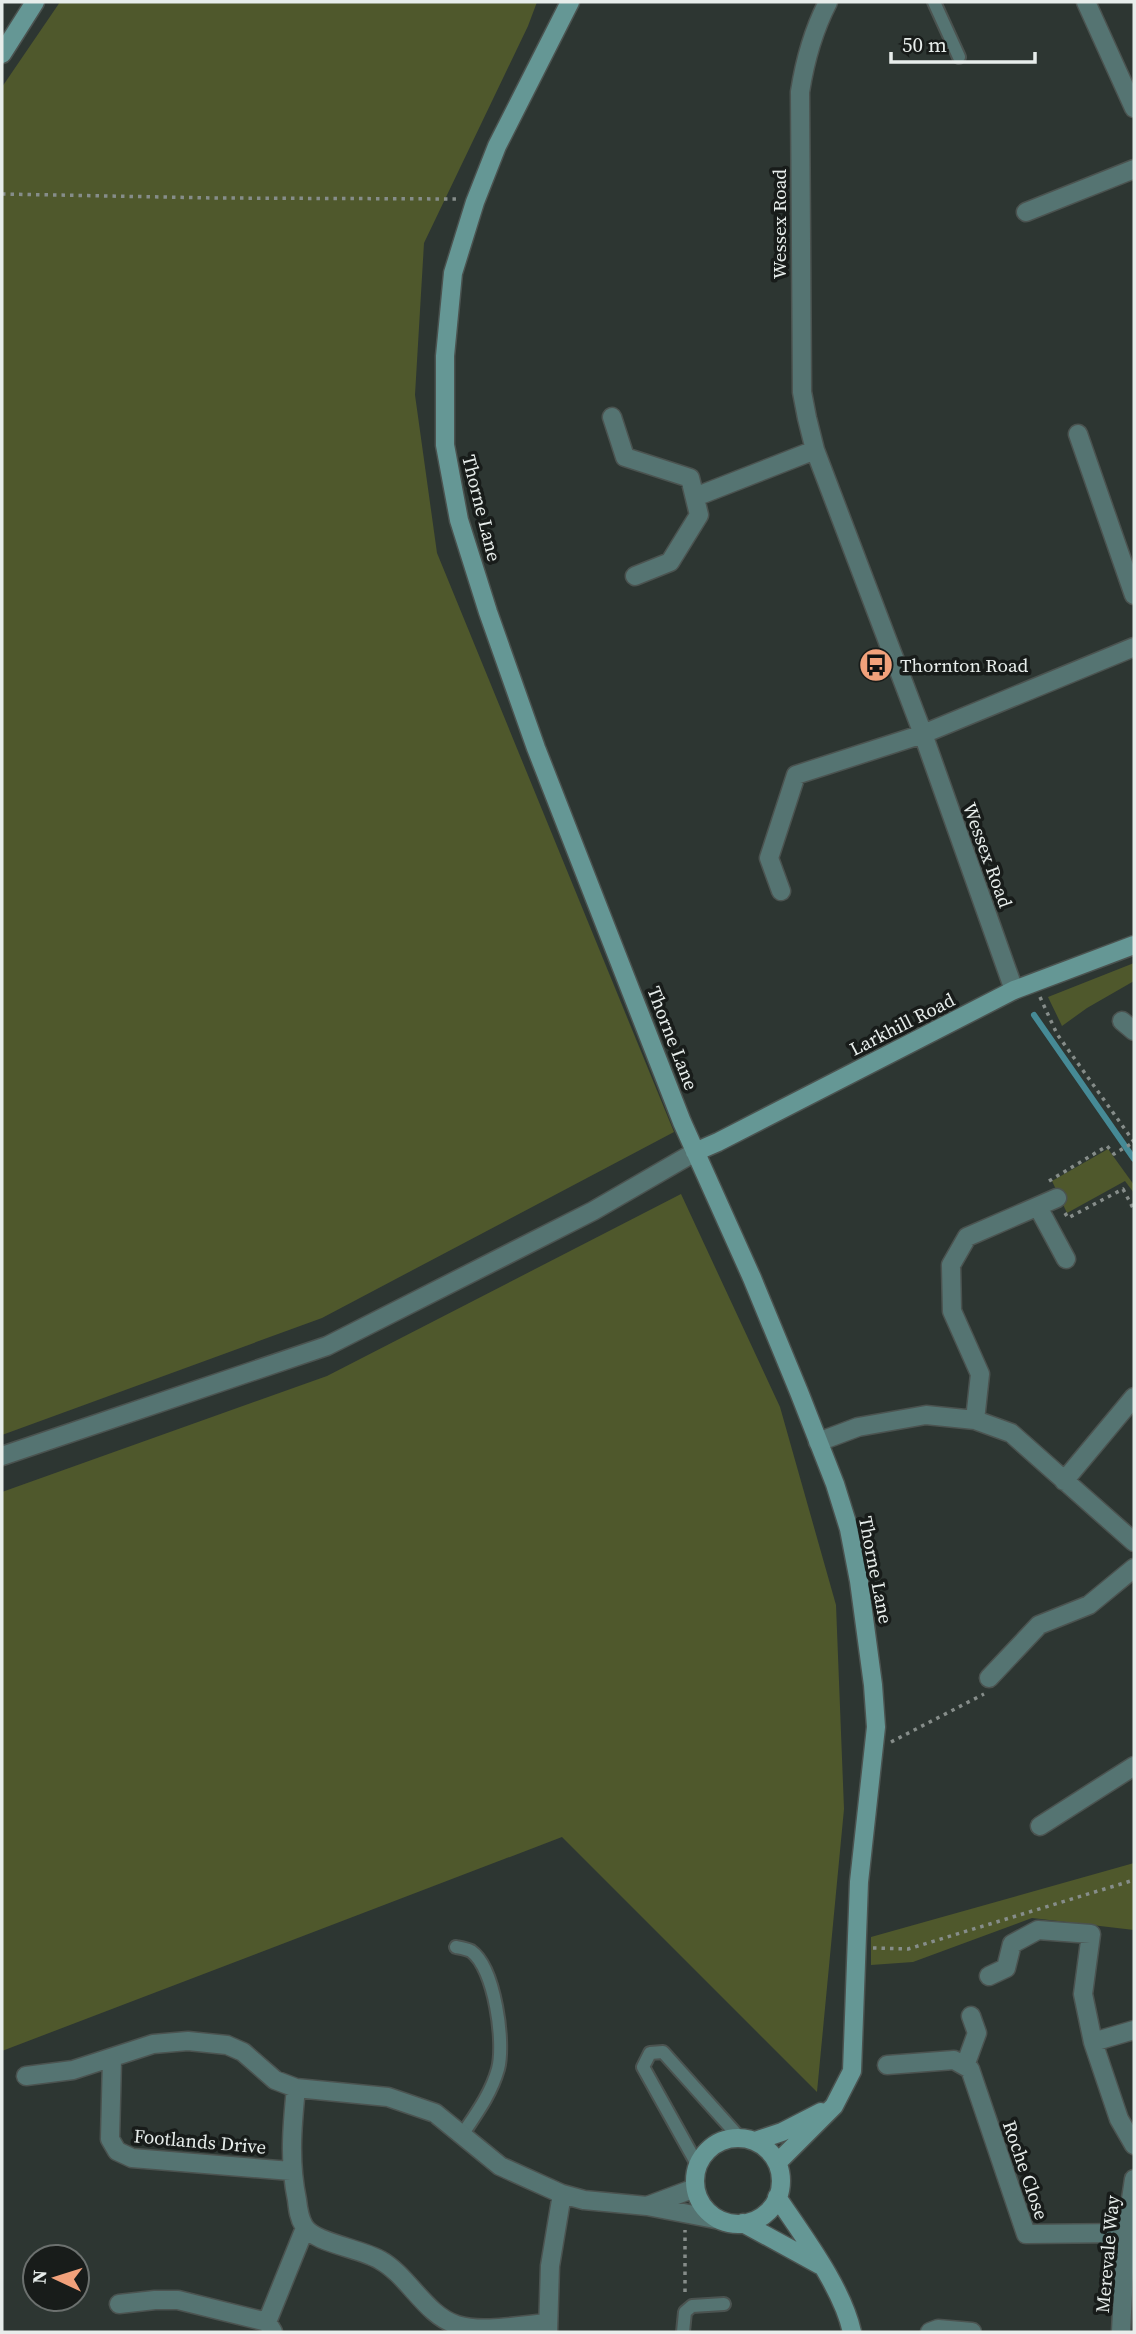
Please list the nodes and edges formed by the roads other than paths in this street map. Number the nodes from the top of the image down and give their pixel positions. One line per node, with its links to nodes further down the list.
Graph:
1 (35, 2): 6 (street)
2 (570, 2): 22 (street, Thorne Lane)
3 (828, 2): 13 (street, Wessex Road)
4 (934, 2): 7 (lane)
5 (1086, 2): 8 (street)
6 (2, 54)
7 (959, 57)
8 (1134, 108)
9 (1134, 169): 10 (street)
10 (1027, 212)
11 (612, 416): 14 (street)
12 (1078, 434): 16 (street)
13 (815, 450): 14 (street); 18 (street, Wessex Road)
14 (695, 497): 15 (street)
15 (635, 576)
16 (1134, 595)
17 (1134, 647): 18 (street)
18 (923, 734): 19 (street); 21 (street, Wessex Road)
19 (781, 891)
20 (1134, 945): 21 (street, Larkhill Road)
21 (1014, 990): 22 (street, Larkhill Road)
22 (695, 1152): 28 (street, Thorne Lane); 29 (street)
23 (1057, 1198): 24 (street)
24 (1038, 1207): 25 (street); 27 (street)
25 (1066, 1259)
26 (1134, 1397): 30 (street)
27 (975, 1420): 28 (street); 30 (street)
28 (818, 1442): 46 (street, Thorne Lane)
29 (2, 1456)
30 (1064, 1481): 31 (street)
31 (1134, 1542)
32 (1134, 1568): 33 (street)
33 (989, 1678)
34 (1134, 1766): 35 (street)
35 (1040, 1826)
36 (456, 1947): 47 (lane)
37 (989, 1976): 40 (street)
38 (971, 2016): 43 (street)
39 (1134, 2030): 40 (street)
40 (1093, 2042): 49 (street)
41 (111, 2059): 44 (street); 45 (street); 52 (street, Footlands Drive)
42 (887, 2065): 43 (street)
43 (965, 2066): 61 (street, Roche Close)
44 (26, 2076)
45 (296, 2088): 47 (street); 52 (street)
46 (834, 2106): 48 (street); 50 (street, Thorne Lane)
47 (462, 2136): 55 (street)
48 (747, 2139): 50 (street); 51 (street); 51 (lane)
49 (1134, 2146)
50 (777, 2163): 56 (street)
51 (698, 2164): 54 (street)
52 (291, 2171): 60 (street)
53 (1134, 2179): 61 (street, Merevale Way)
54 (695, 2188): 57 (street); 58 (street)
55 (562, 2194): 57 (street); 67 (street)
56 (777, 2197): 59 (street); 63 (street)
57 (647, 2206): 58 (street)
58 (720, 2220): 59 (street)
59 (743, 2223): 63 (street)
60 (305, 2228): 66 (street); 67 (street)
61 (1126, 2233): 62 (street, Merevale Way)
62 (1130, 2260): 72 (street, Merevale Way)
63 (823, 2267): 69 (street)
64 (119, 2304): 66 (street)
65 (724, 2304): 68 (lane)
66 (270, 2327)
67 (548, 2328)
68 (683, 2332)
69 (852, 2332)
70 (930, 2332): 71 (street)
71 (972, 2332)
72 (1121, 2332)

